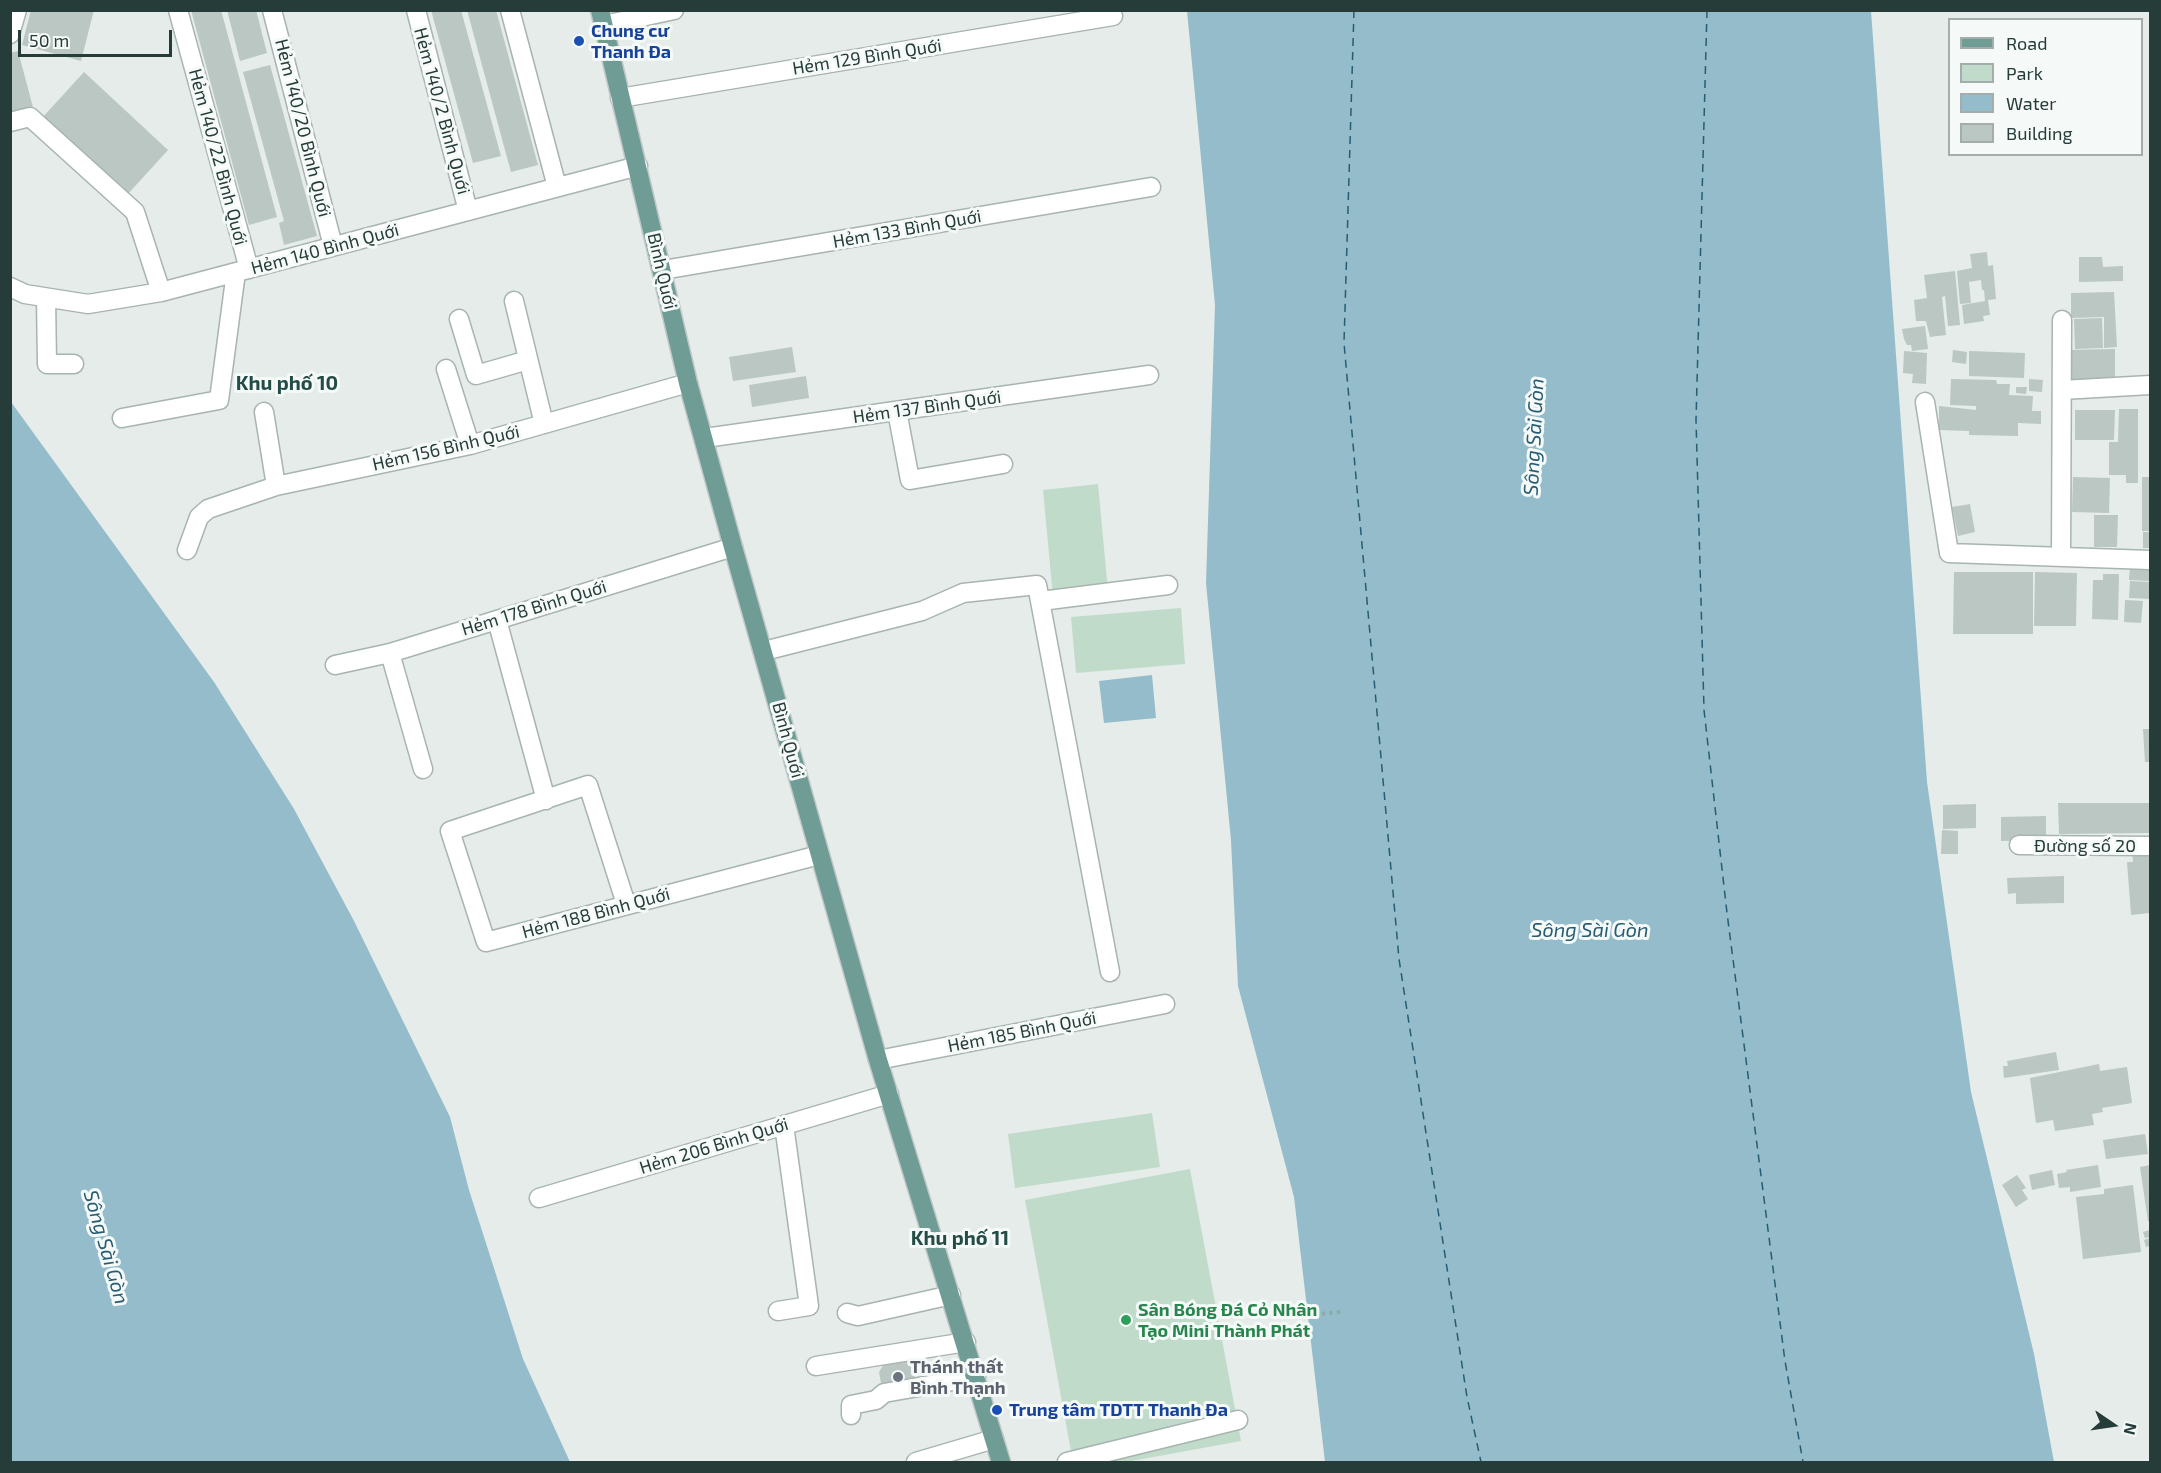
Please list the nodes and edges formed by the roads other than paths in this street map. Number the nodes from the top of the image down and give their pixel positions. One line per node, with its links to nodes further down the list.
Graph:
1 (17, 10): 9 (street)
2 (178, 10): 18 (street, Hẻm 140/22 Bình Quới)
3 (273, 10): 16 (street, Hẻm 140/20 Bình Quới)
4 (416, 10): 15 (street, Hẻm 140/2 Bình Quới)
5 (510, 10): 13 (street)
6 (674, 10): 8 (street)
7 (1113, 16): 10 (street, Hẻm 129 Bình Quới)
8 (602, 18): 10 (main road, Bình Quới)
9 (10, 34)
10 (620, 98): 12 (main road, Bình Quới)
11 (10, 122): 20 (street)
12 (638, 166): 13 (street, Hẻm 140 Bình Quới); 17 (main road, Bình Quới)
13 (557, 187): 15 (street, Hẻm 140 Bình Quới)
14 (1151, 187): 17 (street, Hẻm 133 Bình Quới)
15 (468, 211): 16 (street, Hẻm 140 Bình Quới)
16 (333, 246): 18 (street, Hẻm 140 Bình Quới)
17 (663, 270): 29 (main road, Bình Quới)
18 (242, 271): 20 (street, Hẻm 140 Bình Quới); 35 (street)
19 (10, 286): 21 (street, Hẻm 140 Bình Quới)
20 (161, 292): 21 (street, Hẻm 140 Bình Quới)
21 (46, 297): 26 (street)
22 (514, 302): 25 (street)
23 (459, 319): 25 (street)
24 (2062, 320): 31 (street)
25 (528, 360): 36 (street)
26 (74, 364)
27 (446, 369): 38 (street)
28 (1149, 375): 33 (street, Hẻm 137 Bình Quới)
29 (688, 383): 36 (street, Hẻm 156 Bình Quới); 37 (main road, Bình Quới)
30 (2151, 385): 31 (street)
31 (2062, 390): 43 (street)
32 (1925, 402): 43 (street)
33 (897, 411): 37 (street, Hẻm 137 Bình Quới); 39 (street)
34 (264, 412): 40 (street)
35 (122, 418)
36 (544, 424): 38 (street, Hẻm 156 Bình Quới)
37 (705, 438): 41 (main road, Bình Quới)
38 (470, 445): 40 (street, Hẻm 156 Bình Quới)
39 (1003, 464)
40 (276, 486): 42 (street, Hẻm 156 Bình Quới)
41 (732, 547): 47 (street, Hẻm 178 Bình Quới); 48 (main road, Bình Quới)
42 (187, 549)
43 (2061, 557): 44 (street)
44 (2151, 560)
45 (1168, 585): 46 (street)
46 (1041, 601): 48 (street); 57 (street)
47 (497, 620): 49 (street, Hẻm 178 Bình Quới); 52 (street)
48 (764, 651): 55 (main road, Bình Quới)
49 (390, 653): 50 (street, Hẻm 178 Bình Quới); 51 (street)
50 (335, 665)
51 (423, 769)
52 (546, 800): 56 (street); 56 (street, Hẻm 188 Bình Quới)
53 (2019, 845): 54 (street, Đường số 20)
54 (2151, 846)
55 (819, 855): 56 (street, Hẻm 188 Bình Quới); 59 (main road, Bình Quới)
56 (626, 904)
57 (1110, 972)
58 (1165, 1004): 59 (street, Hẻm 185 Bình Quới)
59 (878, 1060): 60 (main road, Bình Quới)
60 (889, 1094): 61 (street, Hẻm 206 Bình Quới); 63 (main road, Bình Quới)
61 (784, 1125): 62 (street, Hẻm 206 Bình Quới); 64 (street)
62 (538, 1198)
63 (951, 1295): 65 (street); 66 (main road, Bình Quới)
64 (778, 1311)
65 (847, 1313)
66 (966, 1342): 67 (street); 68 (main road, Bình Quới)
67 (816, 1366)
68 (976, 1377): 69 (street); 71 (main road, Bình Quới)
69 (851, 1415)
70 (1238, 1420): 74 (street)
71 (994, 1439): 72 (street); 73 (main road, Bình Quới)
72 (916, 1462)
73 (1001, 1462)
74 (1067, 1462)

